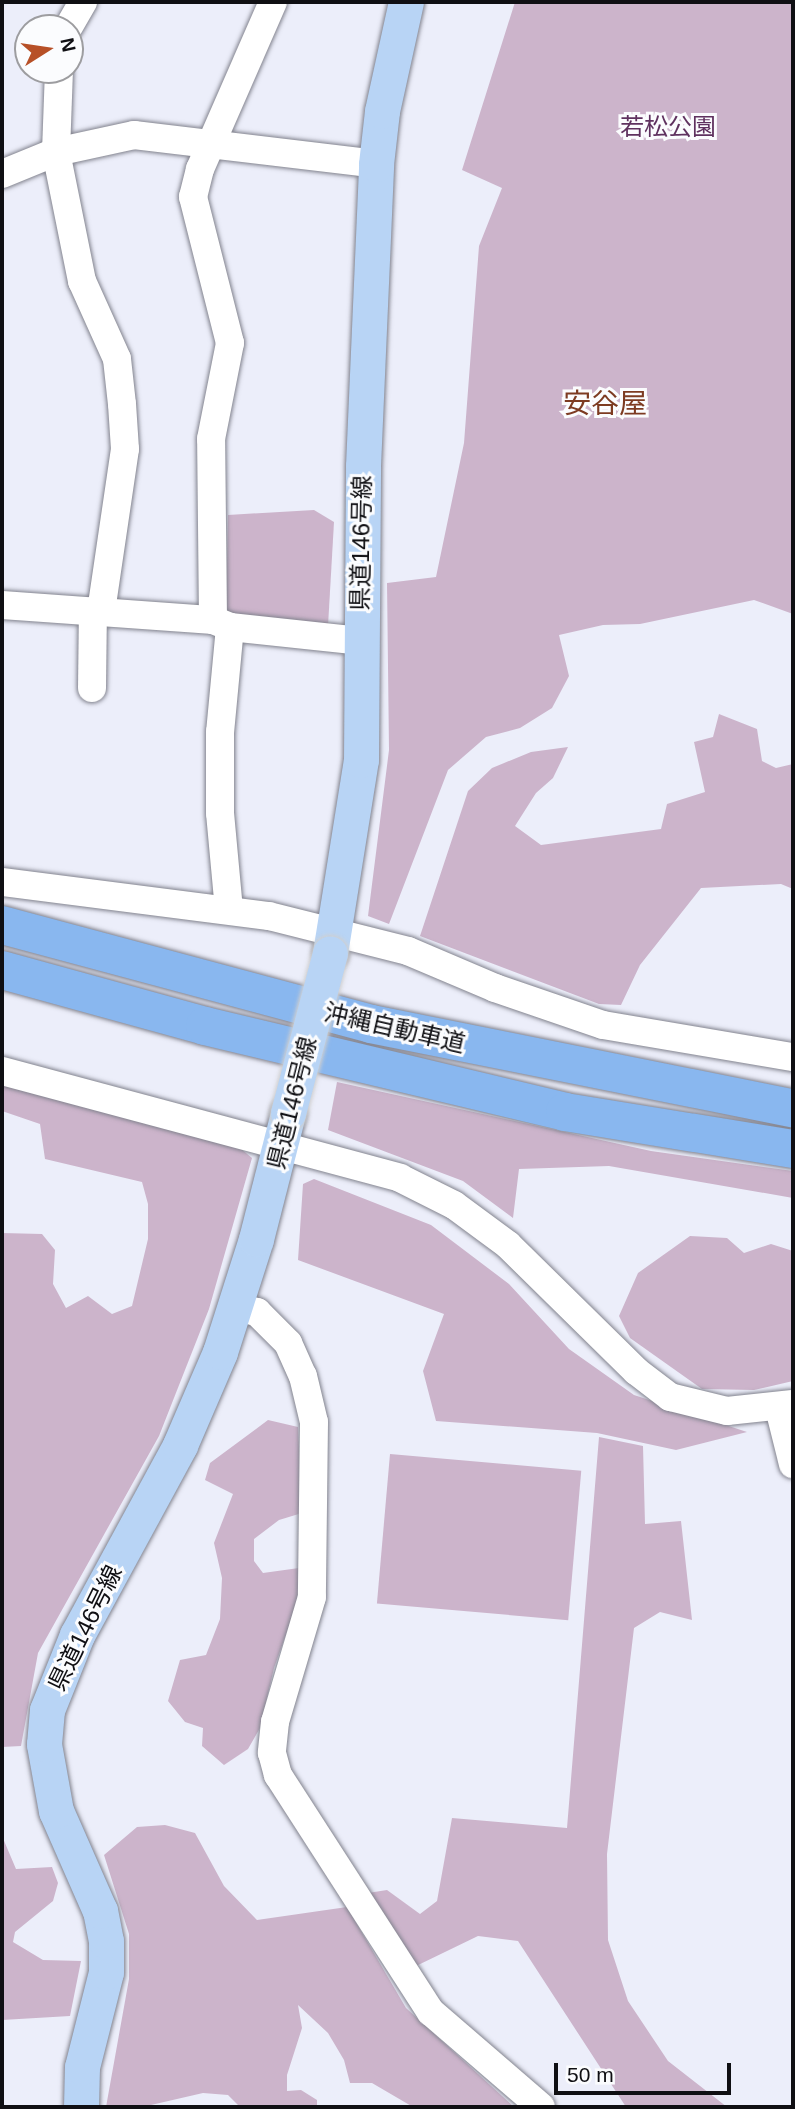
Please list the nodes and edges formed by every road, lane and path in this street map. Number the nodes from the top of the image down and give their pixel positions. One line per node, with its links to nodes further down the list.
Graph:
1 (273, 2): 4 (street)
2 (406, 2): 6 (main road, 県道146号線)
3 (58, 84): 5 (street)
4 (215, 142): 5 (street); 6 (street); 10 (street)
5 (56, 152): 7 (street); 9 (street)
6 (376, 164): 11 (main road, 県道146号線)
7 (2, 174)
8 (2, 605): 9 (street)
9 (97, 611): 10 (street); 12 (street)
10 (222, 624): 11 (street); 14 (street)
11 (359, 641): 16 (main road, 県道146号線)
12 (92, 688)
13 (2, 882): 14 (street)
14 (229, 910): 16 (street)
15 (2, 925): 20 (highway, 沖縄自動車道)
16 (333, 943): 18 (street); 21 (main road, 県道146号線, bridge)
17 (2, 970): 22 (highway, 沖縄自動車道)
18 (793, 1057)
19 (2, 1071): 21 (street)
20 (793, 1108)
21 (285, 1129): 23 (main road, 県道146号線); 24 (street)
22 (793, 1149)
23 (235, 1307): 26 (main road, 県道146号線); 27 (street)
24 (786, 1406): 25 (street)
25 (793, 1464)
26 (80, 2107)
27 (541, 2107)

